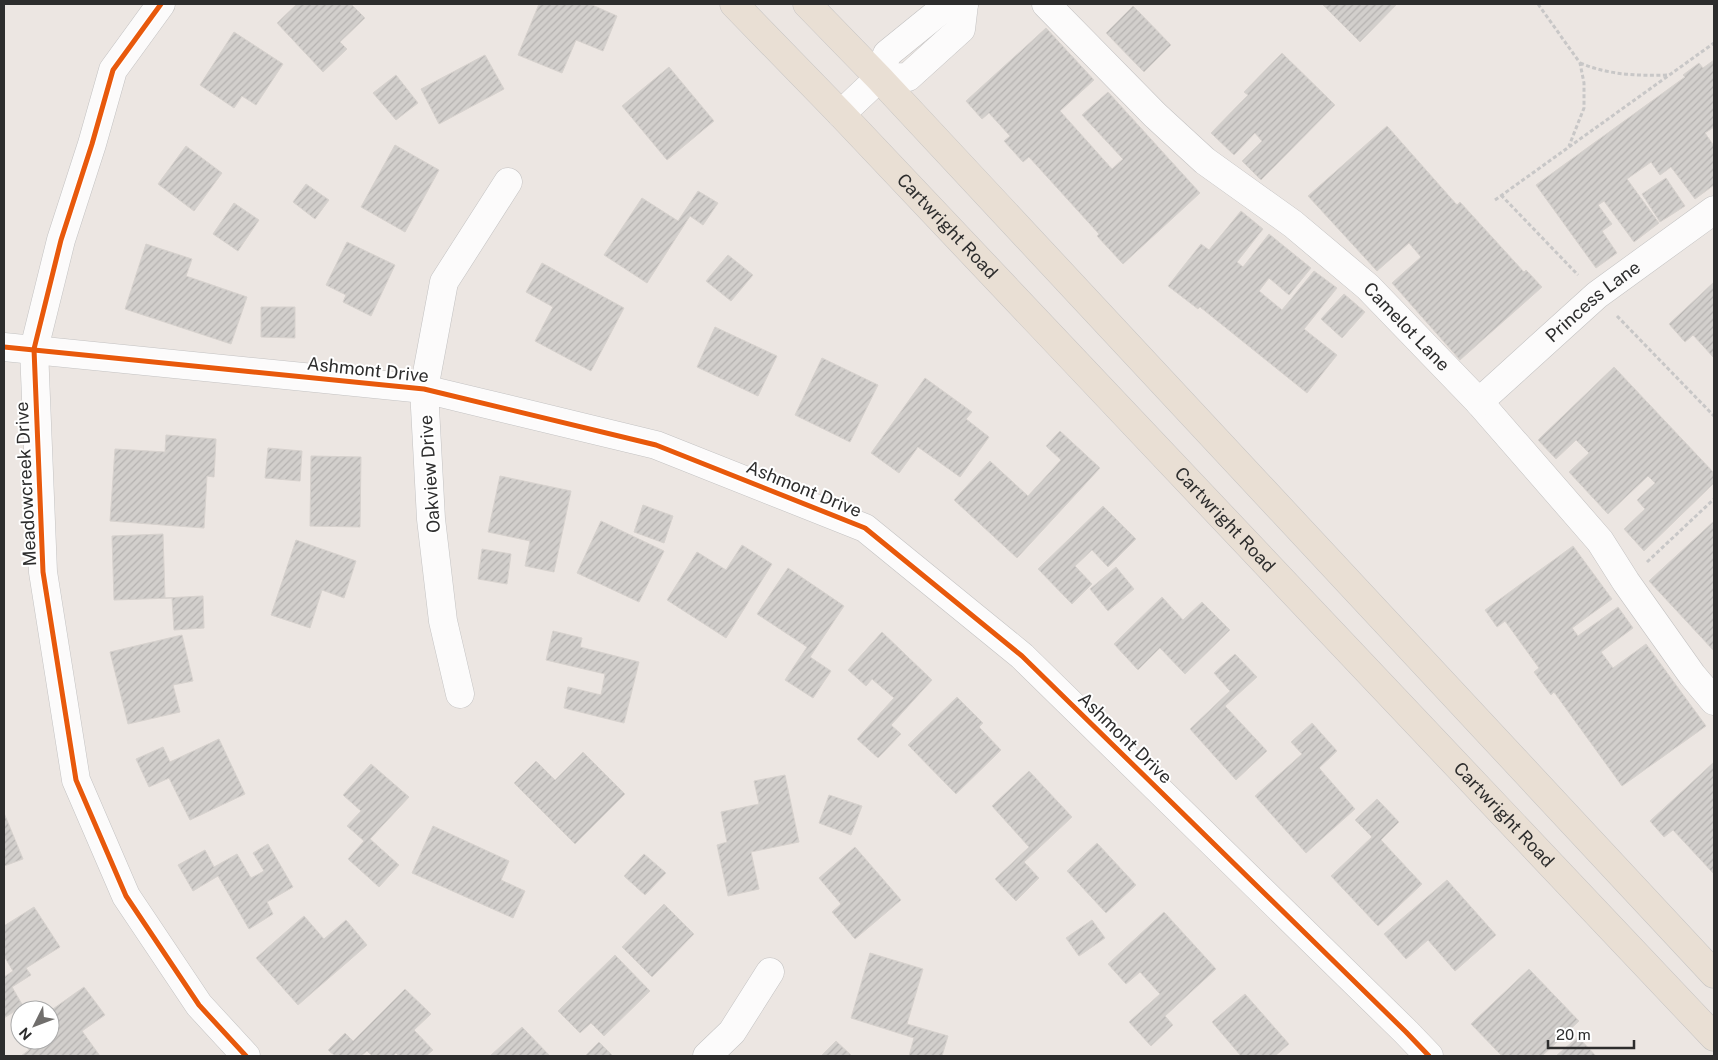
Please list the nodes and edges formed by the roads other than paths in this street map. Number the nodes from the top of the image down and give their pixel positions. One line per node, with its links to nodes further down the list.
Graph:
1 (161, 4): 11 (street, Meadowcreek Drive)
2 (734, 4): 7 (main road, Cartwright Road)
3 (807, 4): 6 (main road)
4 (964, 4): 6 (street)
5 (1046, 4): 13 (street, Camelot Lane)
6 (879, 78): 7 (street); 17 (main road)
7 (842, 114): 18 (main road, Cartwright Road)
8 (508, 182): 12 (street, Oakview Drive)
9 (1714, 210): 13 (street, Princess Lane)
10 (4, 347): 11 (street, Ashmont Drive)
11 (34, 349): 12 (street, Ashmont Drive); 19 (street, Meadowcreek Drive)
12 (424, 389): 14 (street, Oakview Drive); 21 (street, Ashmont Drive)
13 (1479, 402): 15 (street, Camelot Lane)
14 (460, 694)
15 (1714, 701)
16 (770, 972): 20 (street)
17 (1714, 974)
18 (1714, 1038)
19 (246, 1056)
20 (708, 1056)
21 (1429, 1056)

